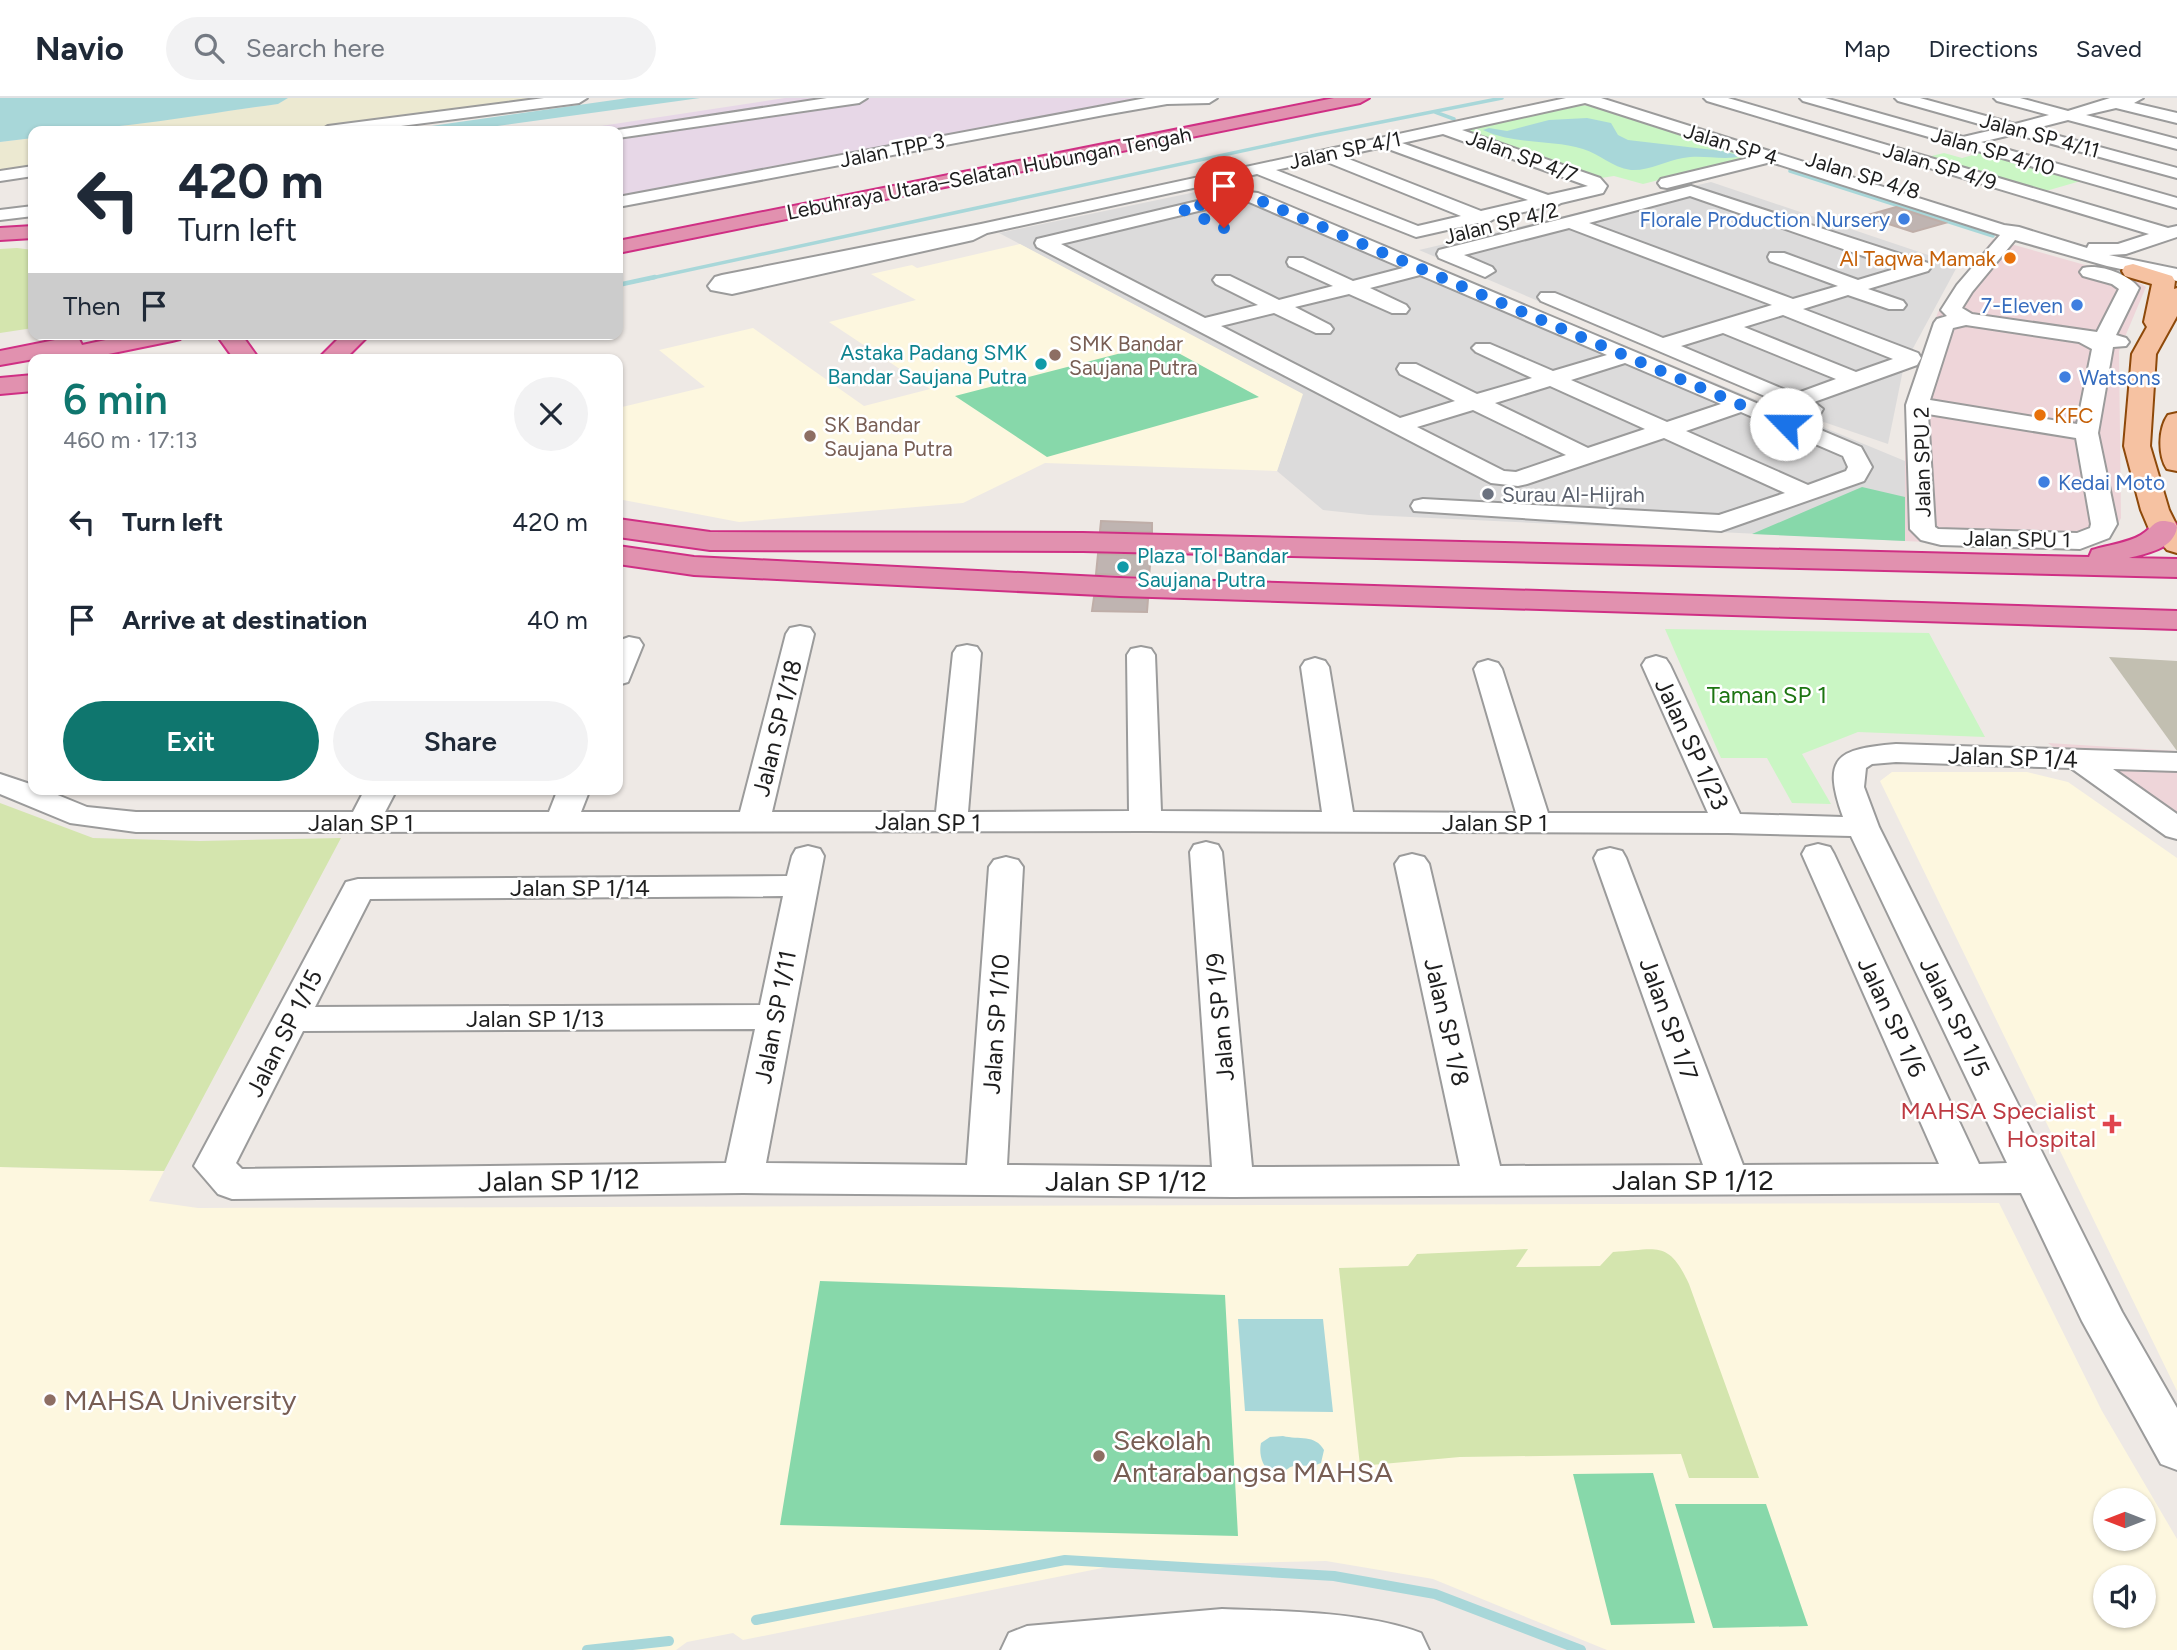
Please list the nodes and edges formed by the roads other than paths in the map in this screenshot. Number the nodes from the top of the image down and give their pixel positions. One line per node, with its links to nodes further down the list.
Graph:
1 (579, 98): 21 (street)
2 (859, 98): 24 (street)
3 (1067, 98): 18 (street)
4 (1209, 98): 14 (street, Jalan TPP 3)
5 (1321, 98): 42 (highway, Lebuhraya Utara–Selatan Hubungan Tengah)
6 (1360, 98): 42 (highway, Lebuhraya Utara–Selatan Hubungan Tengah)
7 (1586, 98): 15 (street, Jalan SP 4); 16 (street, Jalan SP 4/1)
8 (1712, 98): 29 (street, Jalan SP 4/9)
9 (1808, 98): 26 (street, Jalan SP 4/10)
10 (1903, 98): 23 (street, Jalan SP 4/11)
11 (2002, 98): 19 (street)
12 (2097, 98): 17 (street)
13 (2135, 98): 17 (street)
14 (1168, 99): 18 (street, Jalan TPP 3)
15 (1610, 101): 16 (street); 30 (street, Jalan SP 4); 31 (street, Jalan SP 4/8)
16 (1565, 103): 22 (street, Jalan SP 4/1)
17 (2116, 103): 19 (street); 20 (street)
18 (1104, 110): 40 (street, Jalan TPP 3)
19 (2067, 116): 23 (street); 27 (street)
20 (2177, 118)
21 (366, 126)
22 (1444, 129): 25 (street, Jalan SP 4/1); 45 (street, Jalan SP 4/7)
23 (2016, 129): 26 (street); 34 (street, Jalan SP 4/11)
24 (623, 132)
25 (1385, 142): 28 (street, Jalan SP 4/1); 45 (street)
26 (1963, 142): 29 (street); 38 (street, Jalan SP 4/10)
27 (2177, 144)
28 (1323, 155): 32 (street, Jalan SP 4/1); 52 (street)
29 (1907, 156): 31 (street); 39 (street, Jalan SP 4/9)
30 (1773, 157): 37 (street, Jalan SP 4); 45 (street, Jalan SP 4/2)
31 (1861, 168): 37 (street); 56 (street, Jalan SP 4/8)
32 (1258, 169): 35 (street, Jalan SP 4/1); 52 (street)
33 (28, 172): 36 (street)
34 (2177, 173)
35 (1237, 174): 43 (street, Jalan SP 4/1); 48 (street, Jalan SP 4/2)
36 (0, 176)
37 (1832, 176): 55 (street, Jalan SP 4)
38 (2100, 181): 39 (street); 41 (street, Jalan SP 4/10)
39 (2044, 197): 56 (street, Jalan SP 4/9)
40 (623, 201)
41 (2177, 203)
42 (793, 206): 57 (highway); 62 (highway, Lebuhraya Utara–Selatan Hubungan Tengah); 63 (highway)
43 (1075, 209): 50 (street); 53 (street, Jalan SP 4/1)
44 (1182, 209): 49 (street); 50 (street); 51 (street)
45 (1560, 210): 52 (street); 52 (street); 74 (street); 79 (street)
46 (28, 212): 47 (street)
47 (0, 215)
48 (1349, 220): 51 (street); 52 (street, Jalan SP 4/2)
49 (1213, 223)
50 (1110, 226): 60 (street); 82 (street)
51 (1324, 227): 68 (street)
52 (1491, 227): 70 (street)
53 (981, 229): 53 (street, Jalan SP 4/1)
54 (28, 232): 58 (highway)
55 (2007, 232): 64 (street); 69 (street, Jalan SP 4)
56 (2172, 232)
57 (623, 233)
58 (0, 234)
59 (28, 239): 61 (highway)
60 (1140, 240)
61 (0, 241)
62 (623, 246)
63 (623, 252)
64 (1996, 252): 81 (street); 89 (street, Jalan SPU 1)
65 (1777, 257): 74 (street)
66 (1296, 262): 73 (street)
67 (2177, 266): 69 (main road)
68 (1423, 269): 73 (street); 96 (street)
69 (2138, 269): 71 (street, Jalan SP 4); 90 (main road)
70 (1498, 276)
71 (2177, 276)
72 (1223, 280): 78 (street)
73 (1352, 287): 78 (street); 80 (street)
74 (1853, 287): 77 (street); 79 (street)
75 (1534, 292): 91 (street)
76 (2177, 295): 90 (main road)
77 (1896, 305)
78 (1276, 307): 82 (street); 84 (street)
79 (1788, 307): 83 (street); 102 (street)
80 (1399, 309)
81 (1966, 319): 89 (street); 107 (street, Jalan SPU 2)
82 (1202, 326): 108 (street)
83 (1724, 327): 91 (street); 102 (street)
84 (1322, 329)
85 (32, 340): 92 (highway)
86 (92, 340): 97 (highway)
87 (142, 340): 94 (highway)
88 (351, 340): 95 (highway)
89 (2105, 341): 90 (main road); 110 (street, Jalan SPU 1)
90 (2149, 344): 116 (main road)
91 (1662, 345): 102 (street)
92 (0, 346)
93 (1483, 348): 101 (street)
94 (71, 354)
95 (336, 354)
96 (1626, 356): 101 (street); 106 (street)
97 (0, 358)
98 (28, 362): 99 (highway)
99 (0, 368)
100 (1408, 369): 105 (street)
101 (1554, 378): 105 (street); 109 (street)
102 (1857, 380)
103 (28, 383): 104 (highway)
104 (0, 386)
105 (1476, 402): 108 (street); 111 (street)
106 (1741, 405): 109 (street); 112 (street)
107 (1917, 405): 110 (street); 115 (street, Jalan SPU 2)
108 (1396, 426): 111 (street)
109 (1665, 429): 111 (street); 112 (street)
110 (2087, 433): 115 (street, Jalan SPU 1)
111 (1583, 455)
112 (1806, 493): 113 (street)
113 (1423, 506)
114 (623, 529): 117 (highway)
115 (1930, 535)
116 (2171, 536): 120 (highway)
117 (1318, 547): 118 (highway); 124 (highway)
118 (1520, 552): 120 (highway); 122 (highway)
119 (623, 556): 124 (highway)
120 (2056, 565): 121 (highway)
121 (2177, 568)
122 (1712, 581): 123 (highway); 125 (highway); 126 (highway)
123 (2177, 586)
124 (1328, 593): 126 (highway)
125 (2177, 599)
126 (1532, 600): 127 (highway)
127 (2061, 617): 128 (highway); 130 (highway)
128 (2177, 620)
129 (800, 634): 147 (street, Jalan SP 1/18)
130 (2177, 634)
131 (629, 645): 134 (street)
132 (967, 653): 150 (street)
133 (1141, 656): 148 (street)
134 (623, 662)
135 (1656, 665): 153 (street, Jalan SP 1/23)
136 (1315, 667): 151 (street)
137 (1488, 669): 152 (street)
138 (2079, 759): 139 (street, Jalan SP 1/4); 140 (street, Jalan SP 1/4); 155 (street)
139 (2177, 762)
140 (1851, 764): 154 (street, Jalan SP 1/5)
141 (0, 783): 142 (street, Jalan SP 1)
142 (28, 794)
143 (29, 795): 149 (street, Jalan SP 1)
144 (378, 795): 149 (street)
145 (572, 795): 146 (street)
146 (562, 821): 147 (street, Jalan SP 1); 149 (street, Jalan SP 1)
147 (754, 821): 150 (street, Jalan SP 1)
148 (1144, 821): 150 (street, Jalan SP 1); 151 (street, Jalan SP 1)
149 (364, 822)
150 (951, 822)
151 (1339, 822): 152 (street, Jalan SP 1)
152 (1535, 823): 153 (street, Jalan SP 1)
153 (1728, 823): 154 (street, Jalan SP 1)
154 (1863, 827): 167 (street, Jalan SP 1/5)
155 (2177, 829)
156 (1206, 852): 172 (street, Jalan SP 1/9)
157 (1818, 854): 168 (street, Jalan SP 1/6)
158 (1610, 858): 171 (street, Jalan SP 1/7)
159 (1412, 864): 170 (street, Jalan SP 1/8)
160 (1006, 867): 169 (street, Jalan SP 1/10)
161 (805, 871): 162 (street, Jalan SP 1/14); 163 (street, Jalan SP 1/11)
162 (358, 889): 164 (street, Jalan SP 1/15)
163 (777, 1017): 164 (street, Jalan SP 1/13); 166 (street, Jalan SP 1/11)
164 (292, 1019): 165 (street, Jalan SP 1/15)
165 (221, 1176): 166 (street, Jalan SP 1/12)
166 (743, 1178): 169 (street, Jalan SP 1/12)
167 (2034, 1178): 168 (street, Jalan SP 1/12); 173 (street, Jalan SP 1/5)
168 (1966, 1179): 171 (street, Jalan SP 1/12)
169 (986, 1180): 172 (street, Jalan SP 1/12)
170 (1483, 1180): 171 (street, Jalan SP 1/12); 172 (street, Jalan SP 1/12)
171 (1728, 1180)
172 (1233, 1182)
173 (2177, 1450)
174 (1142, 1644): 175 (street); 176 (street)
175 (1027, 1650)
176 (1403, 1650)

